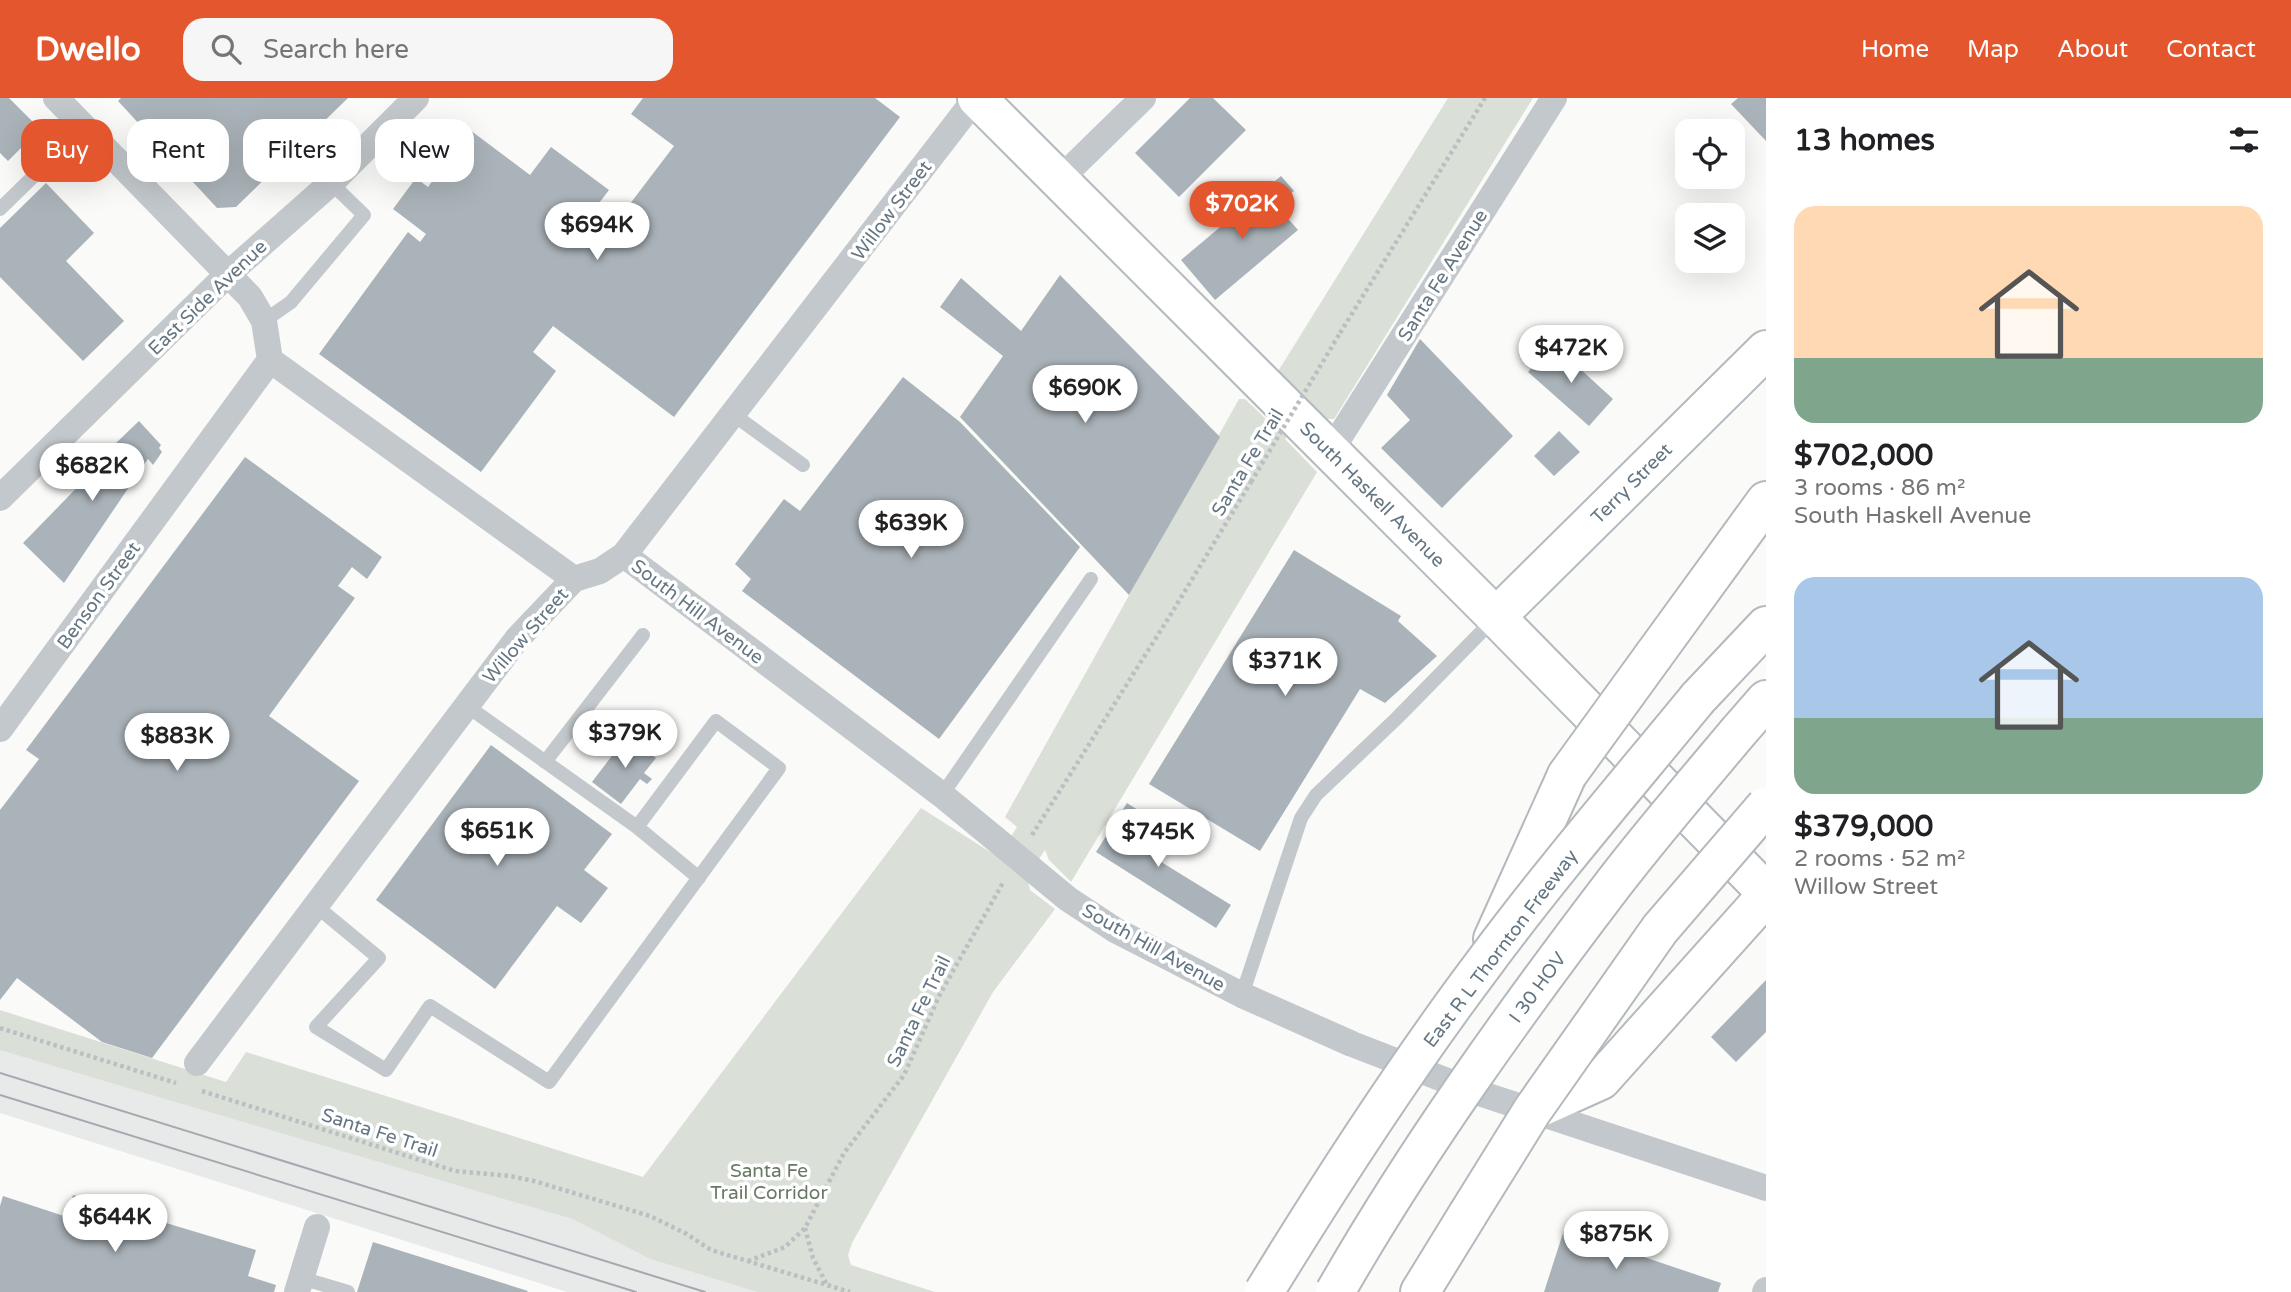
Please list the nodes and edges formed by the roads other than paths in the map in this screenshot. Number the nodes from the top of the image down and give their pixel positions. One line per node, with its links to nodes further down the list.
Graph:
1 (56, 98): 6 (street)
2 (416, 98): 10 (street, East Side Avenue)
3 (977, 98): 8 (main road, South Haskell Avenue); 16 (street, Willow Street)
4 (1143, 98): 8 (street)
5 (1554, 98): 17 (street, Santa Fe Avenue)
6 (76, 119)
7 (113, 157): 12 (street)
8 (1059, 180): 17 (main road, South Haskell Avenue)
9 (28, 182): 11 (lane)
10 (331, 183): 12 (street, East Side Avenue); 13 (lane)
11 (0, 209)
12 (228, 274): 13 (street); 19 (street, East Side Avenue)
13 (264, 321): 15 (street)
14 (1766, 350): 24 (main road, Terry Street)
15 (270, 360): 22 (street); 29 (street, Benson Street)
16 (734, 415): 18 (lane); 21 (street, Willow Street)
17 (1330, 452): 24 (main road, South Haskell Avenue)
18 (803, 466)
19 (0, 498)
20 (1766, 501): 38 (main road, bridge)
21 (624, 555): 22 (street, Willow Street); 32 (street, South Hill Avenue)
22 (574, 579): 28 (street, Willow Street)
23 (1091, 579): 32 (lane)
24 (1496, 617): 36 (main road, South Haskell Avenue); 39 (lane)
25 (1766, 626): 38 (main road, East R L Thornton Freeway, bridge)
26 (643, 635): 31 (lane)
27 (1766, 700): 30 (main road, I 30 HOV)
28 (467, 706): 31 (lane); 37 (street, Willow Street)
29 (0, 729)
30 (1753, 738): 47 (main road, I 30 HOV, bridge); 48 (main road, I 30 HOV)
31 (545, 762): 34 (lane)
32 (942, 794): 39 (street, South Hill Avenue)
33 (1766, 806): 41 (main road, bridge)
34 (638, 827): 35 (lane); 35 (lane)
35 (699, 878): 37 (lane)
36 (1766, 894): 41 (main road)
37 (316, 906): 40 (street, Willow Street)
38 (1481, 967): 46 (main road, East R L Thornton Freeway, bridge)
39 (1242, 995): 42 (street, South Hill Avenue)
40 (193, 1075)
41 (1532, 1111): 49 (main road, bridge)
42 (1766, 1188)
43 (317, 1227): 44 (street)
44 (299, 1285): 45 (lane)
45 (348, 1292)
46 (1264, 1292)
47 (1335, 1292)
48 (1362, 1292)
49 (1420, 1292)

